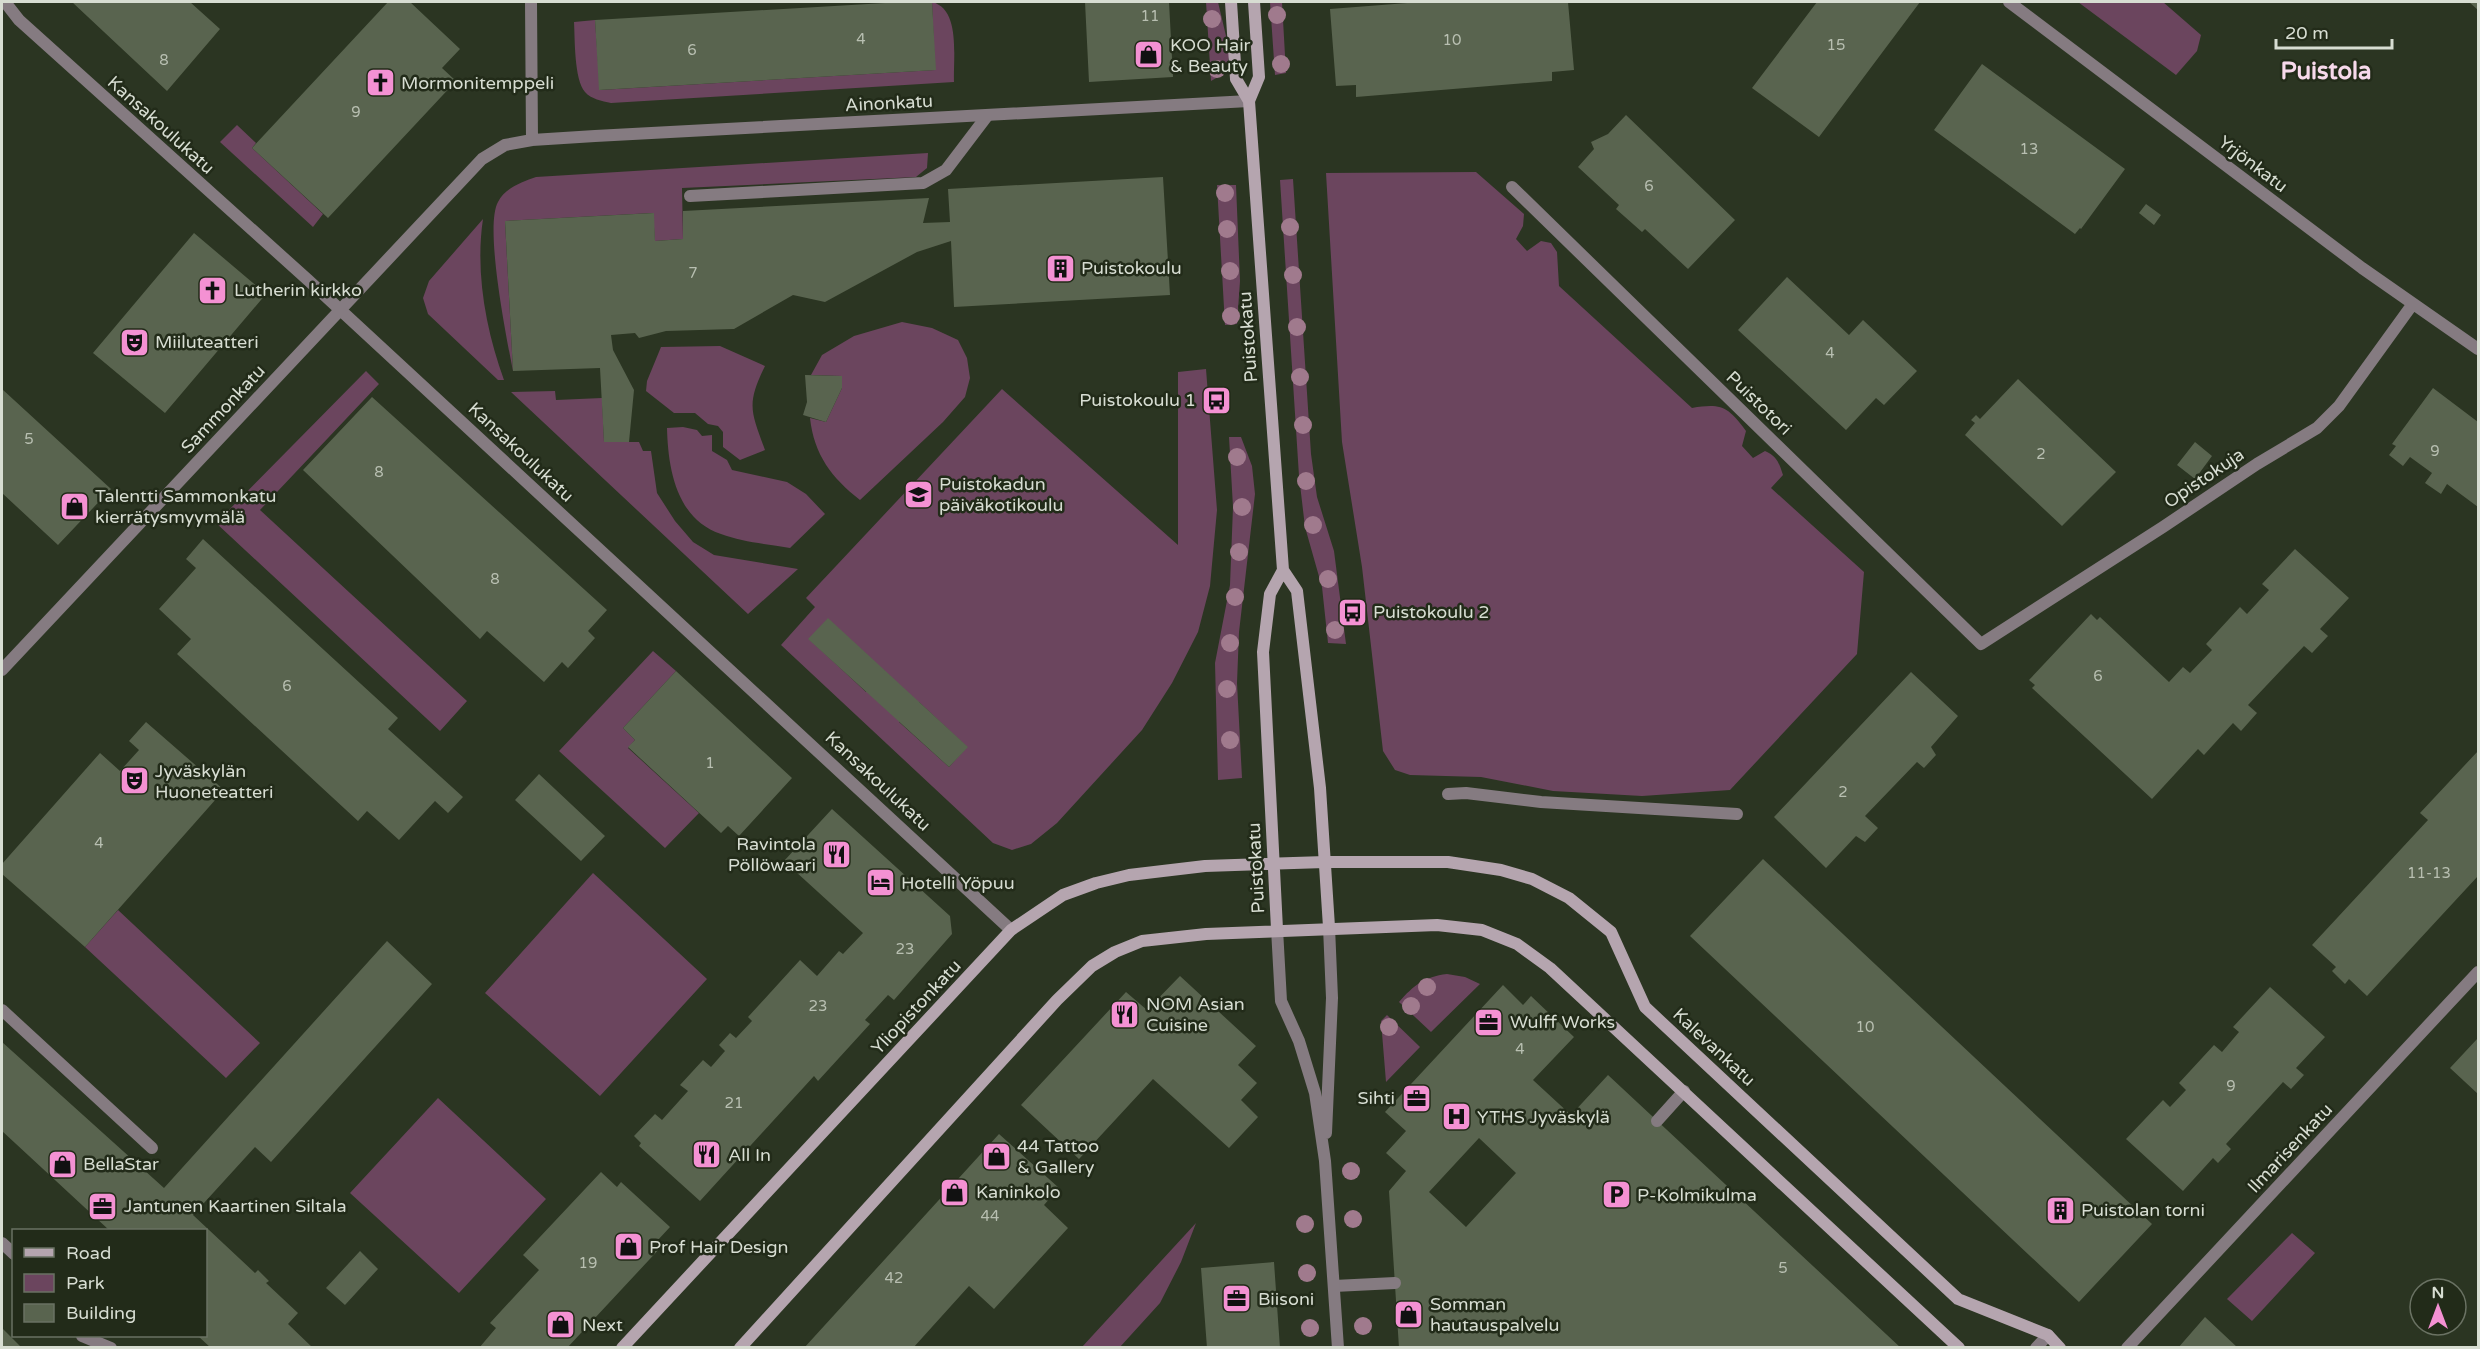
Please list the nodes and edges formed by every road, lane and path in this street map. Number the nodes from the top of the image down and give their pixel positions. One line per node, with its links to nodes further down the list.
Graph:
1 (5, 2): 12 (street, Kansakoulukatu)
2 (531, 2): 8 (street)
3 (1231, 2): 6 (main road, Puistokatu)
4 (1254, 2): 6 (main road, Puistokatu)
5 (2010, 2): 11 (street, Yrjönkatu)
6 (1249, 101): 7 (street, Ainonkatu); 14 (main road, Puistokatu)
7 (987, 116): 8 (street, Ainonkatu); 10 (street)
8 (532, 140): 12 (street, Sammonkatu)
9 (1512, 187): 15 (street, Puistotori)
10 (690, 196)
11 (2412, 305): 13 (street, Yrjönkatu); 15 (street, Opistokuja)
12 (340, 311): 16 (street, Sammonkatu); 23 (street, Kansakoulukatu)
13 (2478, 349)
14 (1284, 570): 19 (main road, Puistokatu); 20 (main road, Puistokatu)
15 (1981, 644)
16 (2, 670)
17 (1448, 794): 18 (street)
18 (1737, 814)
19 (1325, 862): 20 (main road, Yliopistonkatu); 21 (main road, Puistokatu); 32 (main road, Kalevankatu)
20 (1274, 864): 22 (main road, Puistokatu); 23 (main road, Yliopistonkatu)
21 (1329, 927): 22 (main road); 26 (main road); 29 (street, Puistokatu)
22 (1277, 929): 29 (street, Puistokatu); 36 (main road)
23 (1011, 930): 35 (main road, Yliopistonkatu)
24 (2478, 972): 41 (street, Ilmarisenkatu)
25 (2, 1010): 28 (street)
26 (1684, 1091): 27 (street); 38 (main road)
27 (1657, 1121)
28 (152, 1148)
29 (1325, 1161): 31 (street, Puistokatu)
30 (1395, 1282): 31 (street)
31 (1334, 1286): 37 (street, Puistokatu)
32 (2048, 1335): 39 (street); 40 (main road, Kalevankatu)
33 (87, 1337): 34 (street)
34 (113, 1347)
35 (622, 1347)
36 (740, 1347)
37 (1338, 1347)
38 (1959, 1347)
39 (2036, 1347)
40 (2060, 1347)
41 (2127, 1347)

